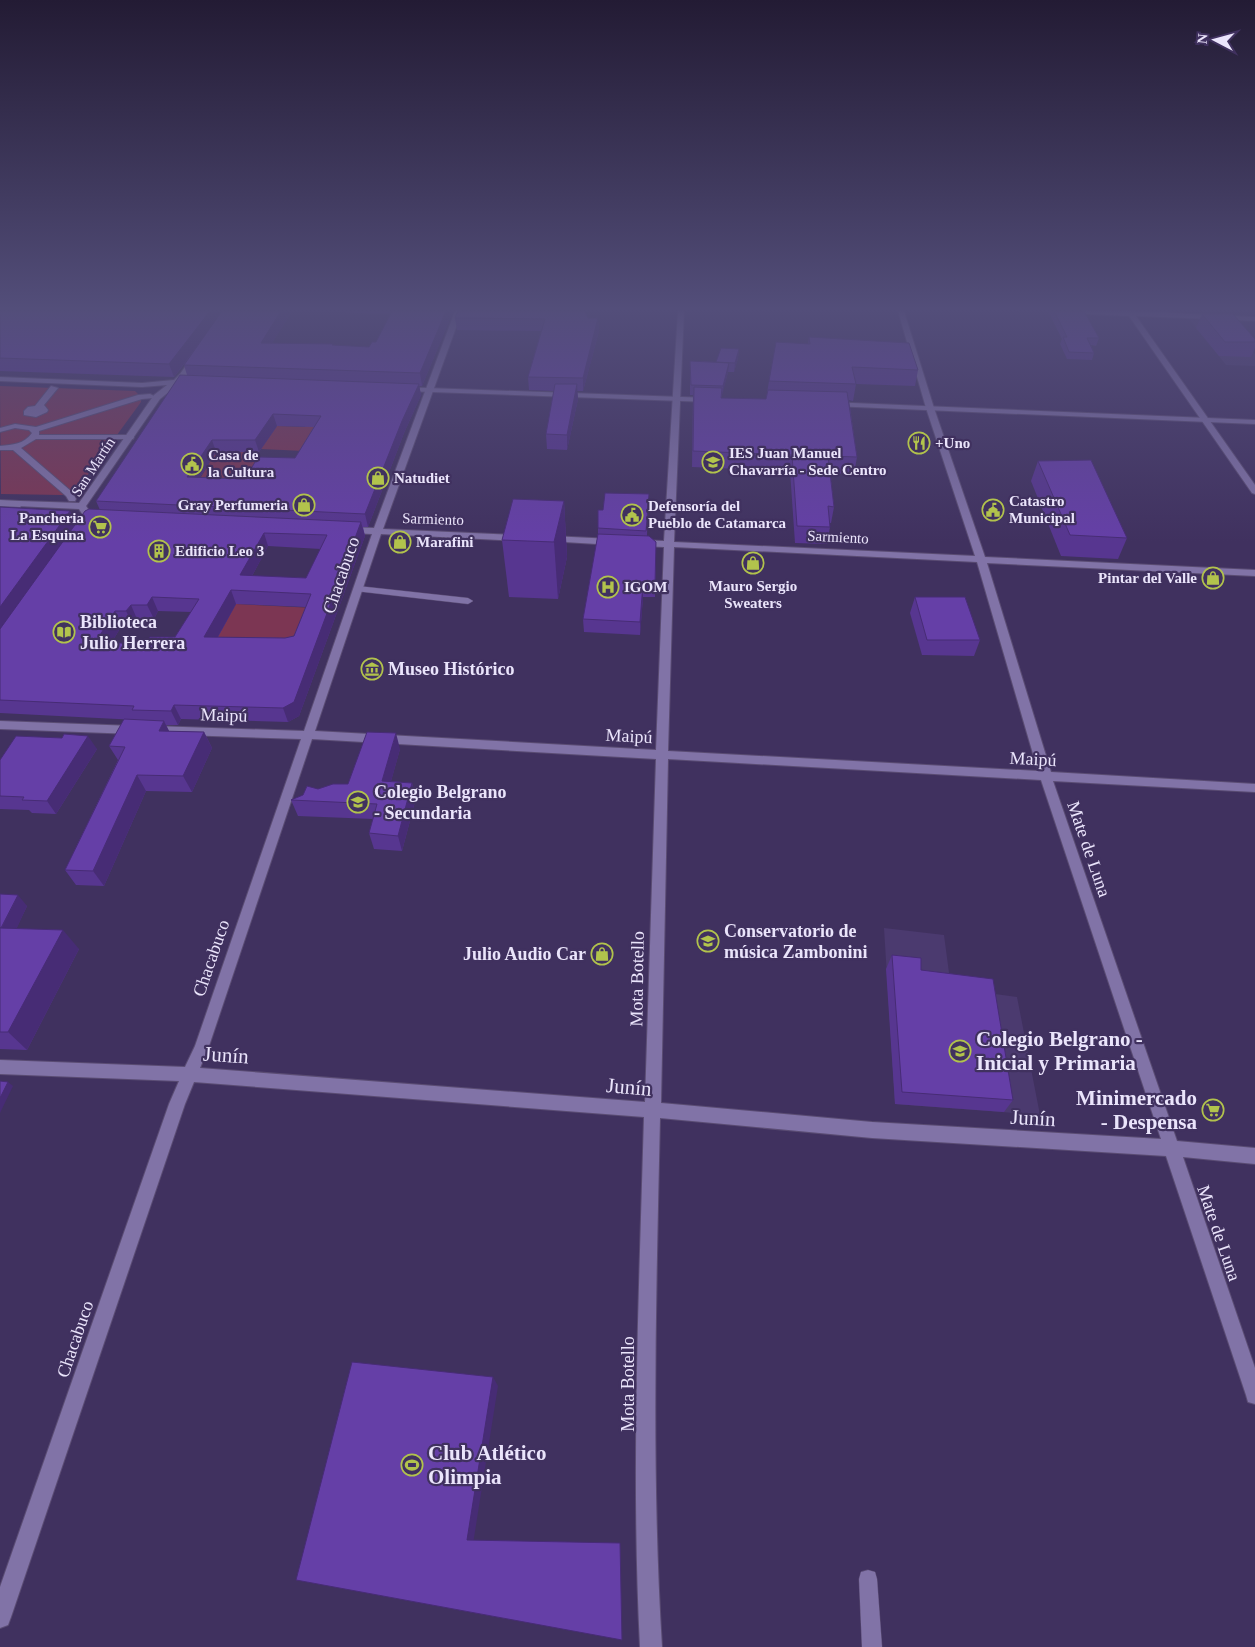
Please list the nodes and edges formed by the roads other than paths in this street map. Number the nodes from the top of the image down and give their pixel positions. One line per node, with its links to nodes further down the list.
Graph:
1 (54, 388): 16 (street)
2 (114, 388): 9 (street)
3 (167, 388): 9 (street, San Martín)
4 (678, 388): 10 (street, Mota Botello)
5 (924, 388): 13 (street, Mate de Luna)
6 (1184, 388): 14 (street)
7 (391, 389): 8 (street)
8 (430, 390): 10 (street); 28 (street, Chacabuco)
9 (154, 397): 18 (street); 19 (street, San Martín)
10 (677, 400): 11 (street); 29 (street, Mota Botello)
11 (724, 401)
12 (822, 404): 13 (street)
13 (930, 408): 14 (street); 30 (street, Mate de Luna)
14 (1207, 420): 15 (street); 22 (street)
15 (1255, 422)
16 (22, 426): 17 (street); 18 (street)
17 (1, 429)
18 (35, 433): 19 (street); 20 (street)
19 (130, 437): 25 (street, San Martín)
20 (15, 447): 21 (street); 23 (street)
21 (1, 449)
22 (1255, 491)
23 (72, 499)
24 (0, 503): 25 (street)
25 (82, 506): 26 (street, San Martín)
26 (90, 521)
27 (338, 530): 28 (street, Sarmiento)
28 (377, 532): 29 (street, Sarmiento); 32 (street, Chacabuco)
29 (669, 544): 30 (street, Sarmiento); 36 (street, Mota Botello)
30 (981, 560): 31 (street, Sarmiento); 37 (street, Mate de Luna)
31 (1255, 573)
32 (358, 589): 33 (lane); 35 (street, Chacabuco)
33 (468, 601)
34 (0, 726): 35 (street, Maipú)
35 (308, 735): 36 (street, Maipú); 40 (street, Chacabuco)
36 (662, 756): 37 (street, Maipú); 41 (street, Mota Botello)
37 (1046, 777): 38 (street, Maipú); 42 (street, Mate de Luna)
38 (1255, 788)
39 (0, 1067): 40 (street, Junín)
40 (190, 1074): 41 (street, Junín); 46 (street, Chacabuco)
41 (653, 1110): 42 (street, Junín); 47 (street, Mota Botello)
42 (1171, 1148): 43 (street, Junín); 44 (street, Mate de Luna)
43 (1255, 1156)
44 (1255, 1394)
45 (868, 1579): 48 (lane)
46 (0, 1617)
47 (651, 1647)
48 (872, 1647)

